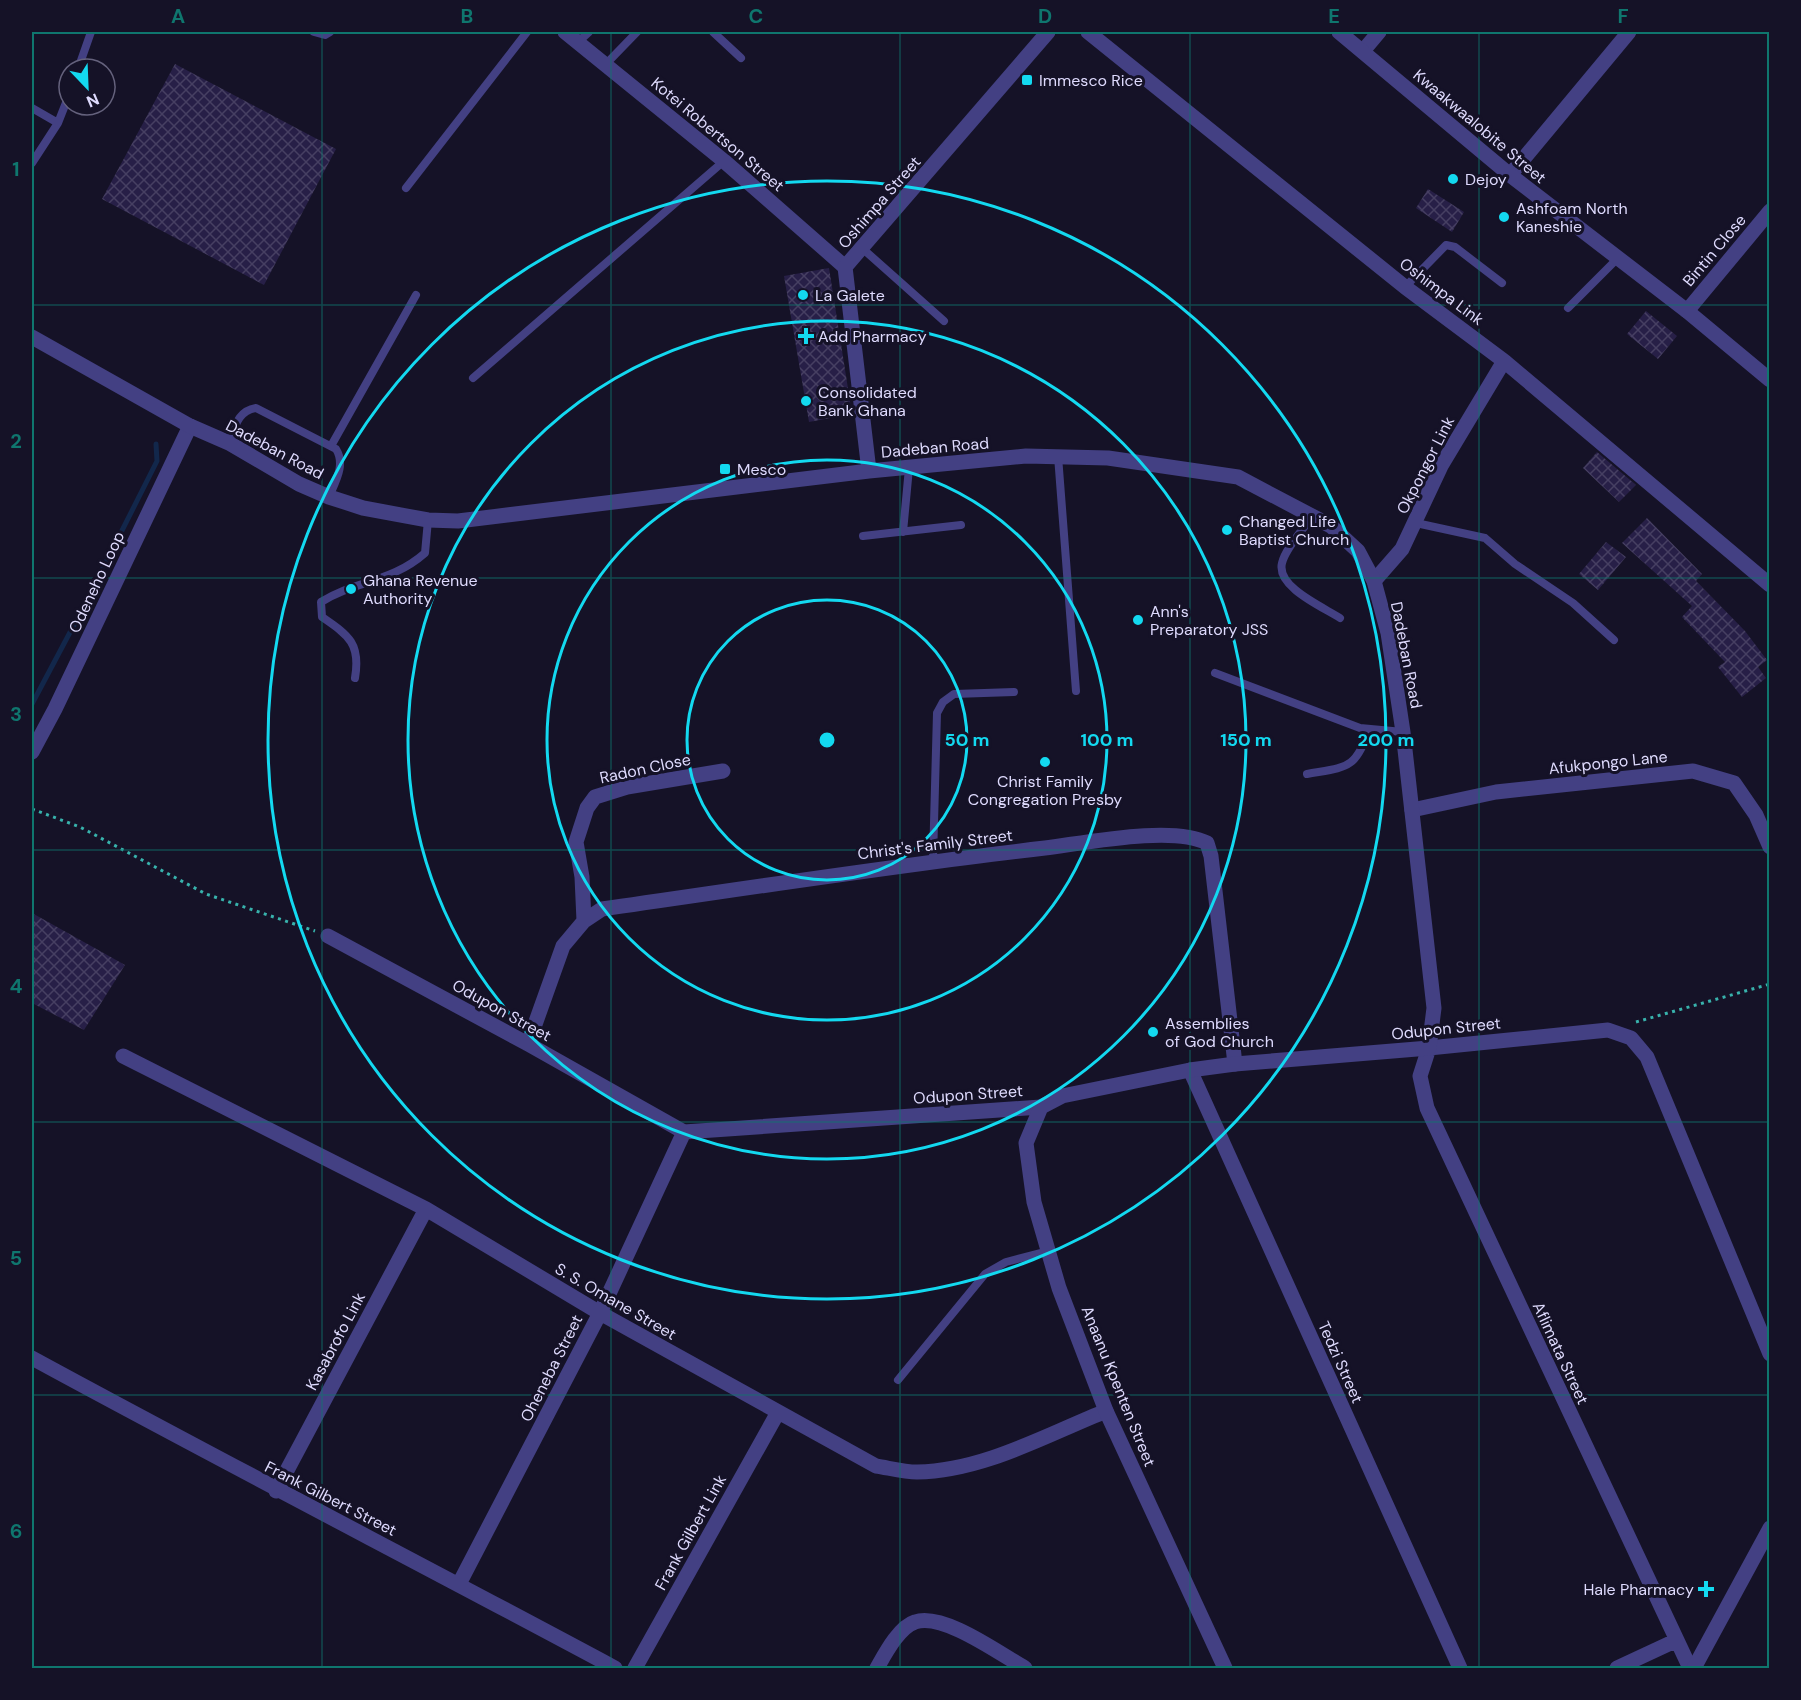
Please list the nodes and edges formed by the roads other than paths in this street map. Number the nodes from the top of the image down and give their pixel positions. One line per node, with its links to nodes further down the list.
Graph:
1 (91, 32): 15 (lane)
2 (314, 32): 3 (lane)
3 (330, 32)
4 (527, 32): 24 (lane)
5 (565, 32): 13 (street, Kotei Robertson Street)
6 (637, 32): 17 (lane)
7 (713, 32): 16 (lane)
8 (1048, 32): 26 (street, Oshimpa Street)
9 (1088, 32): 30 (street, Oshimpa Link)
10 (1339, 32): 14 (street, Kwaakwaalobite Street)
11 (1379, 32): 14 (street)
12 (1629, 32): 23 (street)
13 (584, 37): 17 (street, Kotei Robertson Street)
14 (1363, 51): 23 (street, Kwaakwaalobite Street)
15 (82, 57)
16 (741, 58)
17 (605, 65): 21 (street, Kotei Robertson Street)
18 (32, 108): 20 (lane)
19 (60, 117): 20 (lane)
20 (58, 123): 22 (lane)
21 (724, 161): 28 (street, Kotei Robertson Street); 37 (lane)
22 (32, 163)
23 (1510, 175): 27 (street, Kwaakwaalobite Street)
24 (406, 188)
25 (1770, 212): 33 (street, Bintin Close)
26 (863, 249): 28 (street, Oshimpa Street); 34 (lane)
27 (1617, 259): 32 (lane); 33 (street, Kwaakwaalobite Street)
28 (845, 267): 44 (street, Oshimpa Street)
29 (1502, 283): 30 (lane)
30 (1406, 286): 36 (street, Oshimpa Link)
31 (416, 295): 41 (lane)
32 (1568, 308)
33 (1687, 311): 38 (street, Kwaakwaalobite Street)
34 (944, 321)
35 (32, 337): 39 (street, Dadeban Road)
36 (1504, 361): 48 (street, Okpongor Link); 53 (street, Oshimpa Link)
37 (473, 378)
38 (1770, 380)
39 (190, 426): 40 (street, Dadeban Road); 62 (street, Odeneho Loop)
40 (229, 443): 41 (lane); 45 (street, Dadeban Road)
41 (331, 446): 45 (lane)
42 (1058, 456): 43 (street, Dadeban Road); 46 (street, Dadeban Road); 58 (lane)
43 (909, 468): 44 (street, Dadeban Road); 50 (lane)
44 (869, 471): 47 (street, Dadeban Road)
45 (329, 497): 47 (street, Dadeban Road)
46 (1313, 515): 52 (street, Dadeban Road); 54 (lane)
47 (428, 520): 57 (lane)
48 (1416, 522): 52 (street, Okpongor Link); 55 (lane)
49 (961, 525): 50 (lane)
50 (903, 531): 51 (lane)
51 (863, 536)
52 (1374, 581): 61 (street, Dadeban Road)
53 (1770, 585)
54 (1340, 618)
55 (1614, 640)
56 (1215, 673): 60 (lane)
57 (355, 678)
58 (1076, 691)
59 (1014, 692): 67 (lane)
60 (1369, 729): 61 (lane); 64 (lane)
61 (1403, 732): 65 (street, Dadeban Road)
62 (32, 752)
63 (723, 771): 68 (street, Radon Close)
64 (1307, 774)
65 (1412, 810): 66 (street, Afukpongo Lane); 71 (street, Dadeban Road)
66 (1770, 847)
67 (933, 860): 68 (street, Christ's Family Street); 73 (street, Christ's Family Street)
68 (584, 921): 70 (street, Christ's Family Street)
69 (328, 936): 70 (street, Odupon Street)
70 (528, 1044): 76 (street, Odupon Street)
71 (1429, 1048): 73 (street, Odupon Street); 80 (street, Odupon Street); 88 (street, Aflimata Street)
72 (123, 1056): 77 (street, S. S. Omane Street)
73 (1235, 1064): 74 (street, Odupon Street)
74 (1190, 1070): 75 (street, Odupon Street); 94 (street, Tedzi Street)
75 (1041, 1107): 76 (street, Odupon Street); 78 (street, Anaanu Kpenten Street)
76 (684, 1132): 79 (street, Oheneba Street)
77 (426, 1209): 79 (street, S. S. Omane Street); 85 (street, Kasabrofo Link)
78 (1048, 1251): 82 (lane); 83 (street, Anaanu Kpenten Street)
79 (600, 1313): 84 (street, S. S. Omane Street); 87 (street, Oheneba Street)
80 (1770, 1354)
81 (32, 1358): 85 (street, Frank Gilbert Street)
82 (898, 1380)
83 (1106, 1411): 84 (street, S. S. Omane Street); 93 (street, Anaanu Kpenten Street)
84 (777, 1414): 90 (street, Frank Gilbert Link)
85 (276, 1491): 87 (street, Frank Gilbert Street)
86 (1770, 1528): 96 (street)
87 (459, 1584): 89 (street, Frank Gilbert Street)
88 (1675, 1641): 95 (street); 96 (street, Aflimata Street)
89 (615, 1668)
90 (635, 1668)
91 (877, 1668): 92 (street)
92 (1025, 1668)
93 (1225, 1668)
94 (1460, 1668)
95 (1617, 1668)
96 (1692, 1668)

